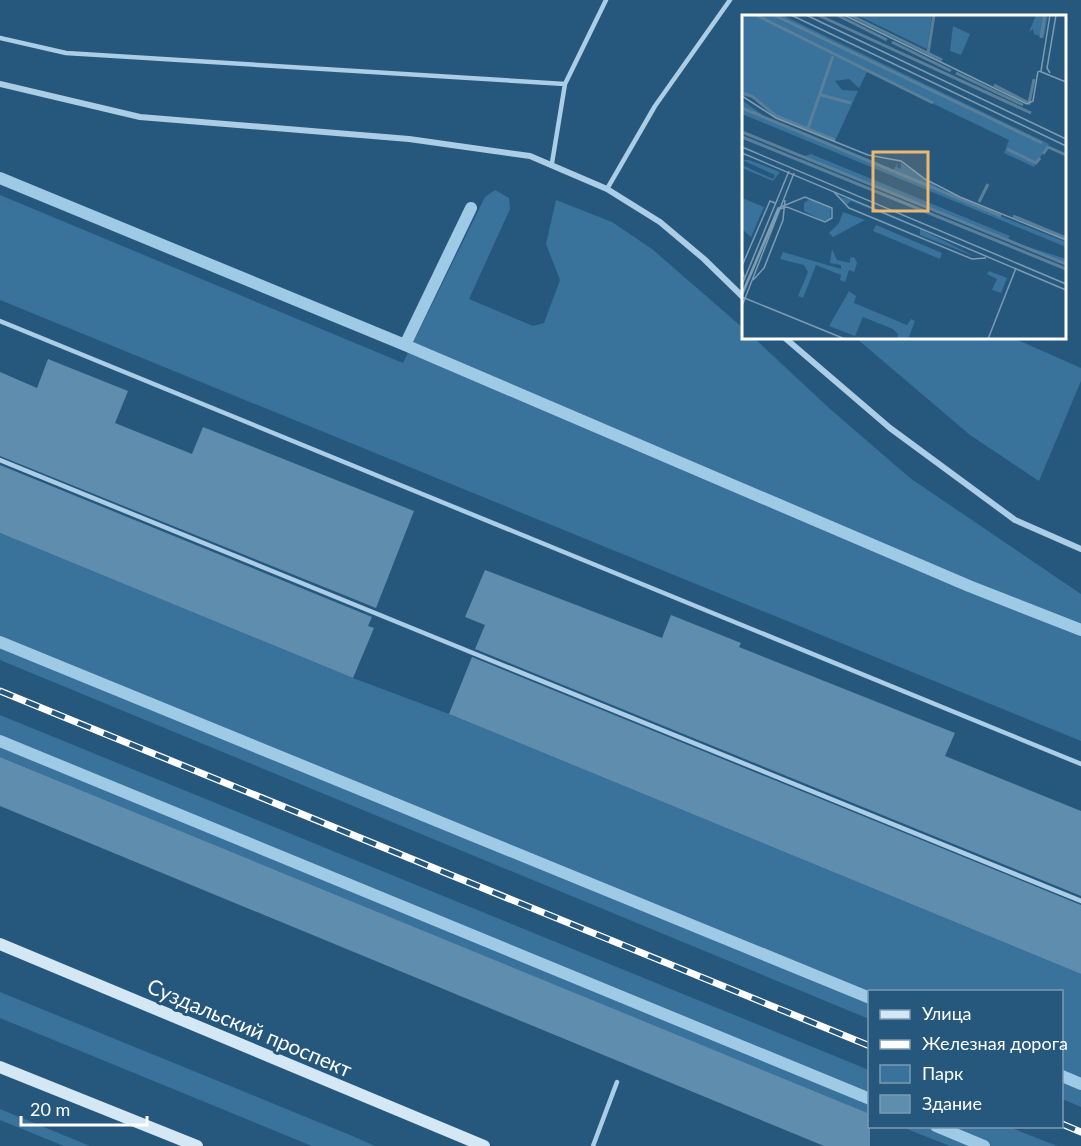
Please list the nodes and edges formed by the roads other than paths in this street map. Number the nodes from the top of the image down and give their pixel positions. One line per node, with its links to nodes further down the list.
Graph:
1 (606, 0): 5 (lane)
2 (730, 0): 7 (lane)
3 (0, 38): 5 (lane)
4 (0, 84): 6 (street)
5 (566, 84): 6 (lane)
6 (552, 164): 7 (street)
7 (607, 189): 8 (street)
8 (742, 296)
9 (0, 321): 13 (lane)
10 (786, 339): 12 (street)
11 (0, 460): 14 (lane)
12 (1081, 549)
13 (1081, 764)
14 (1081, 901)
15 (0, 944): 19 (main road, Суздальский проспект)
16 (0, 1067): 18 (main road)
17 (617, 1082): 20 (lane)
18 (197, 1146)
19 (484, 1146)
20 (593, 1146)

